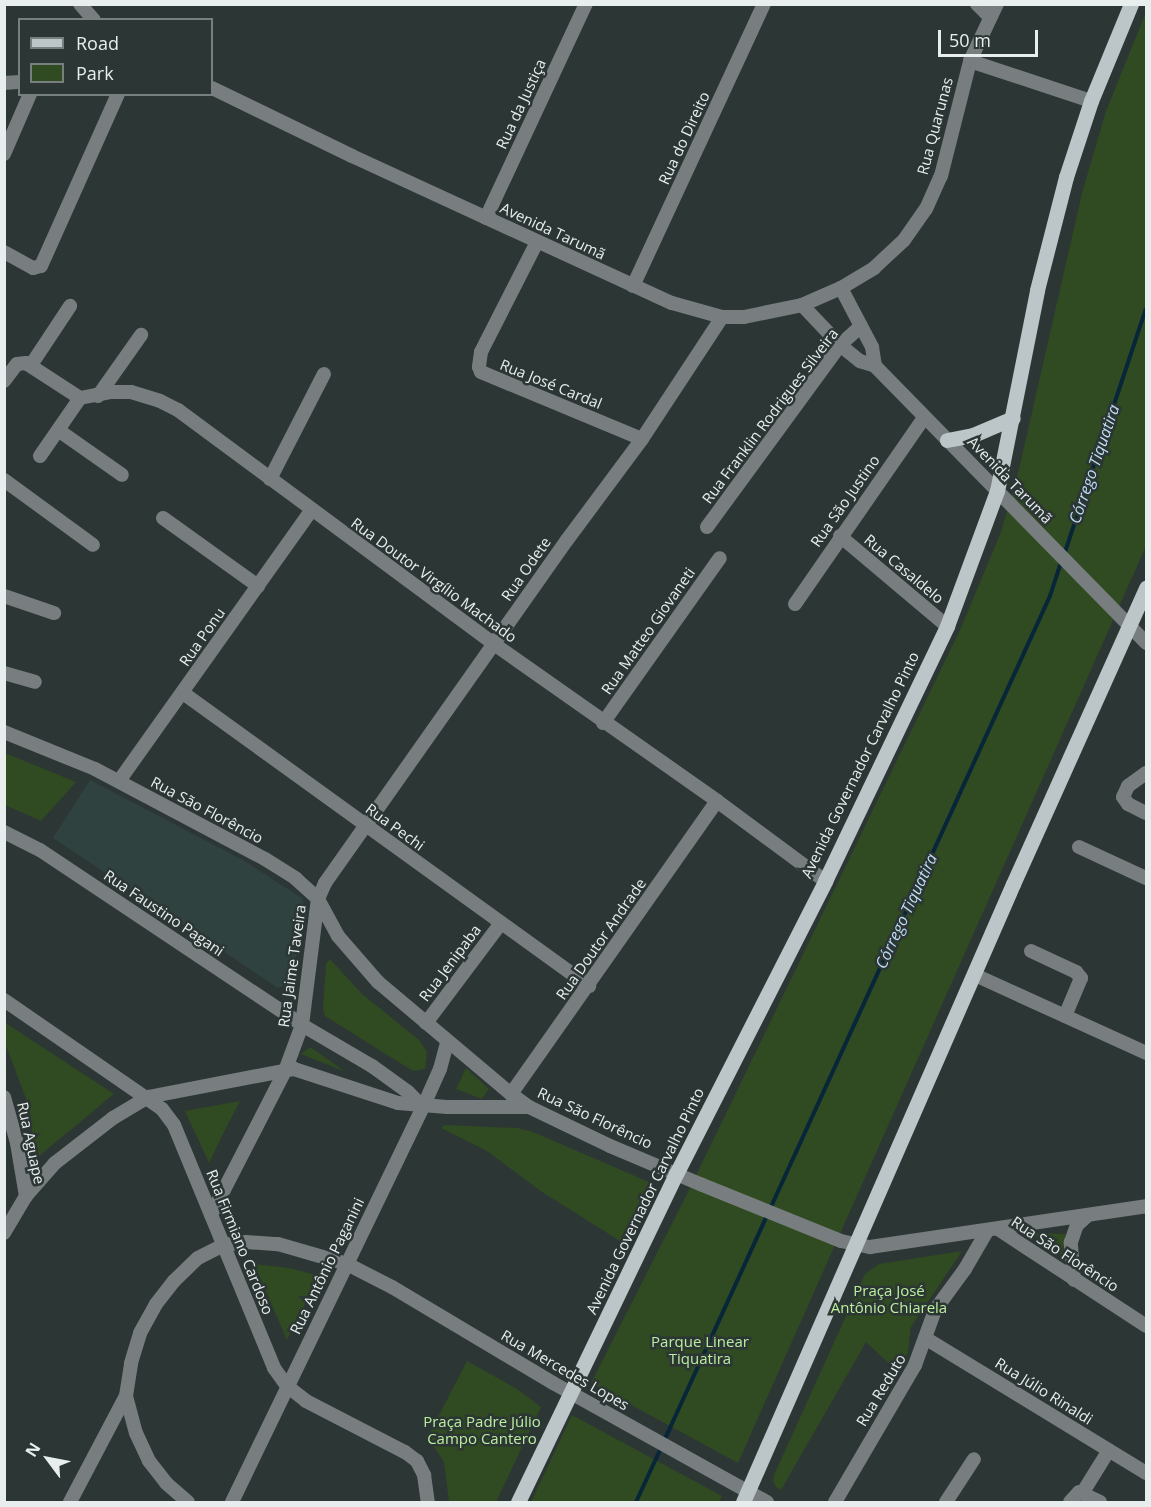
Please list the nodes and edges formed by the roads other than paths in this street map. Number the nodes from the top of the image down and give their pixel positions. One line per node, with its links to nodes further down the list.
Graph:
1 (80, 4): 8 (street)
2 (586, 4): 15 (street, Rua da Justiça)
3 (764, 4): 18 (street, Rua do Direito)
4 (977, 4): 7 (street)
5 (998, 4): 7 (street, Rua Quarunas)
6 (1131, 4): 13 (main road, Avenida Governador Carvalho Pinto)
7 (990, 17): 9 (street, Rua Quarunas)
8 (92, 18)
9 (970, 61): 13 (street); 19 (street, Rua Quarunas)
10 (213, 88): 15 (street, Avenida Tarumã)
11 (29, 96): 14 (street)
12 (116, 96): 17 (street)
13 (1092, 101): 32 (main road, Avenida Governador Carvalho Pinto)
14 (4, 154)
15 (486, 218): 16 (street, Avenida Tarumã)
16 (537, 242): 18 (street, Avenida Tarumã); 35 (street, Rua José Cardal)
17 (4, 252)
18 (633, 286): 22 (street, Avenida Tarumã)
19 (841, 288): 20 (street, Rua Quarunas); 23 (street, Avenida Tarumã)
20 (802, 305): 22 (street, Avenida Tarumã); 25 (street, Avenida Tarumã)
21 (70, 306): 26 (street)
22 (722, 317): 35 (street, Rua Odete)
23 (861, 326): 25 (street, Rua Franklin Rodrigues Silveira); 27 (street, Avenida Tarumã)
24 (141, 334): 30 (street)
25 (840, 345): 27 (street, Avenida Tarumã); 44 (street, Rua Franklin Rodrigues Silveira)
26 (31, 365): 29 (street); 31 (street)
27 (875, 366): 33 (street, Avenida Tarumã)
28 (324, 374): 39 (street)
29 (8, 376)
30 (98, 396): 31 (street, Rua Doutor Virgílio Machado); 39 (street, Rua Doutor Virgílio Machado)
31 (80, 398): 34 (street)
32 (1013, 417): 36 (main road); 41 (main road, Avenida Governador Carvalho Pinto)
33 (924, 418): 36 (street, Avenida Tarumã); 45 (street, Rua São Justino)
34 (58, 430): 37 (street); 38 (street)
35 (642, 439): 56 (street, Rua Odete)
36 (947, 440): 41 (street, Avenida Tarumã)
37 (40, 456)
38 (122, 475)
39 (270, 479): 42 (street, Rua Doutor Virgílio Machado)
40 (6, 485): 46 (street)
41 (997, 491): 53 (main road, Avenida Governador Carvalho Pinto); 54 (street, Avenida Tarumã)
42 (311, 511): 48 (street, Rua Ponu); 56 (street, Rua Doutor Virgílio Machado)
43 (163, 518): 48 (street)
44 (708, 527)
45 (840, 536): 51 (street, Rua São Justino); 53 (street, Rua Casaldelo)
46 (93, 545)
47 (720, 558): 60 (street, Rua Matteo Giovaneti)
48 (258, 586): 59 (street, Rua Ponu)
49 (1146, 588): 54 (main road)
50 (4, 596): 52 (street)
51 (795, 604)
52 (54, 613)
53 (947, 626): 70 (main road, Avenida Governador Carvalho Pinto)
54 (1130, 627): 55 (street, Avenida Tarumã); 74 (main road)
55 (1146, 643)
56 (494, 644): 60 (street, Rua Doutor Virgílio Machado); 66 (street, Rua Odete)
57 (4, 672): 58 (street)
58 (35, 682)
59 (183, 693): 63 (street, Rua Ponu); 66 (street, Rua Pechi)
60 (603, 723): 64 (street, Rua Doutor Virgílio Machado)
61 (4, 732): 63 (street, Rua São Florêncio)
62 (1146, 773): 65 (street)
63 (118, 781): 71 (street, Rua São Florêncio)
64 (717, 801): 70 (street, Rua Doutor Virgílio Machado); 75 (street, Rua Doutor Andrade)
65 (1146, 813)
66 (364, 826): 71 (street, Rua Odete); 72 (street, Rua Pechi)
67 (4, 832): 79 (street, Rua Faustino Pagani)
68 (1078, 848): 69 (street)
69 (1146, 878)
70 (825, 881): 88 (main road, Avenida Governador Carvalho Pinto)
71 (318, 899): 78 (street, Rua São Florêncio); 79 (street, Rua Jaime Taveira)
72 (501, 923): 75 (street, Rua Pechi); 78 (street, Rua Jenipaba)
73 (1031, 951): 77 (street)
74 (975, 975): 77 (street); 96 (main road)
75 (589, 986): 83 (street, Rua Doutor Andrade)
76 (4, 1000): 85 (street, Rua Firmiano Cardoso)
77 (1065, 1016): 81 (street)
78 (426, 1023): 80 (street, Rua São Florêncio)
79 (302, 1025): 82 (street, Rua Jaime Taveira); 86 (street, Rua Faustino Pagani)
80 (447, 1042): 83 (street, Rua São Florêncio); 86 (street, Rua Antônio Paganini)
81 (1146, 1053)
82 (285, 1071): 85 (street); 86 (street); 91 (street, Rua Jaime Taveira)
83 (511, 1094): 87 (street, Rua São Florêncio)
84 (4, 1097): 89 (street, Rua Aguape)
85 (148, 1097): 89 (street); 91 (street, Rua Firmiano Cardoso)
86 (423, 1107): 87 (street); 97 (street, Rua Antônio Paganini)
87 (529, 1107): 88 (street, Rua São Florêncio)
88 (676, 1174): 96 (street, Rua São Florêncio); 102 (main road, Avenida Governador Carvalho Pinto)
89 (26, 1196): 94 (street)
90 (1146, 1206): 92 (street)
91 (212, 1215): 95 (street, Rua Firmiano Cardoso)
92 (1087, 1215): 93 (street); 98 (street)
93 (992, 1230): 96 (street, Rua São Florêncio); 98 (street, Rua São Florêncio); 100 (street, Rua Reduto)
94 (4, 1233)
95 (223, 1245): 97 (street, Rua Mercedes Lopes); 101 (street, Rua Firmiano Cardoso); 103 (street)
96 (857, 1246): 107 (main road)
97 (347, 1264): 101 (street, Rua Antônio Paganini); 102 (street, Rua Mercedes Lopes)
98 (1074, 1280): 99 (street, Rua São Florêncio)
99 (1146, 1326)
100 (925, 1338): 104 (street, Rua Júlio Rinaldi); 115 (street, Rua Reduto)
101 (286, 1386): 111 (street, Rua Antônio Paganini); 112 (street, Rua Firmiano Cardoso)
102 (570, 1393): 107 (street, Rua Mercedes Lopes); 113 (main road, Avenida Governador Carvalho Pinto)
103 (126, 1396): 109 (street); 110 (street)
104 (1109, 1450): 106 (street, Rua Júlio Rinaldi); 108 (street)
105 (974, 1458): 116 (street)
106 (1146, 1473)
107 (746, 1497): 114 (street, Rua Mercedes Lopes)
108 (1076, 1497): 117 (street)
109 (70, 1503)
110 (188, 1503)
111 (232, 1503)
112 (428, 1503)
113 (518, 1503)
114 (767, 1503)
115 (835, 1503)
116 (946, 1503)
117 (1100, 1503)

